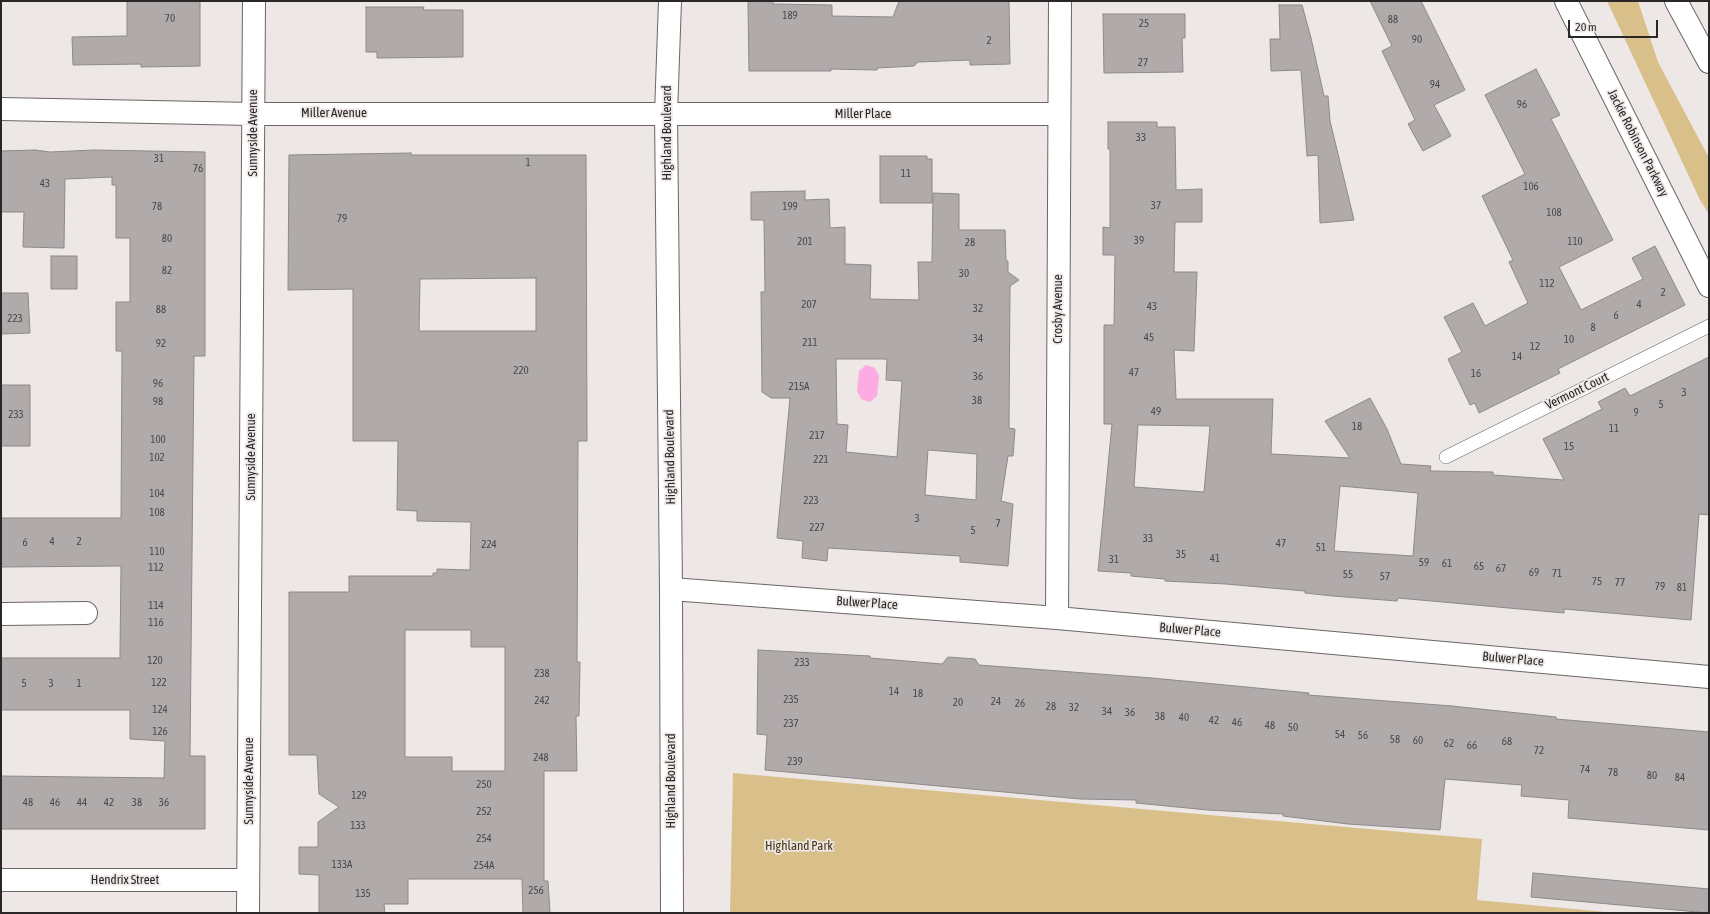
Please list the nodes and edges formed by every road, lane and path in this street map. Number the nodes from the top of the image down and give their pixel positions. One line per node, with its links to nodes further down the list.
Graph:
1 (254, 1): 8 (main road, Sunnyside Avenue)
2 (670, 1): 9 (main road, Highland Boulevard)
3 (1060, 1): 10 (main road, Crosby Avenue)
4 (1566, 1): 11 (main road, Jackie Robinson Parkway)
5 (1676, 1): 6 (main road)
6 (1709, 62)
7 (1, 109): 8 (main road, Miller Avenue)
8 (253, 114): 9 (main road, Miller Avenue); 20 (main road, Sunnyside Avenue)
9 (666, 114): 10 (main road, Miller Place); 14 (main road, Highland Boulevard)
10 (1059, 114): 17 (main road, Crosby Avenue)
11 (1709, 286)
12 (1709, 326): 13 (lane, Vermont Court)
13 (1446, 457)
14 (671, 589): 17 (main road, Bulwer Place); 22 (main road, Highland Boulevard)
15 (1, 614): 16 (main road)
16 (86, 614)
17 (1057, 618): 18 (main road, Bulwer Place)
18 (1709, 677)
19 (1, 880): 20 (main road, Hendrix Street)
20 (248, 880): 21 (main road, Sunnyside Avenue)
21 (248, 913)
22 (672, 913)

